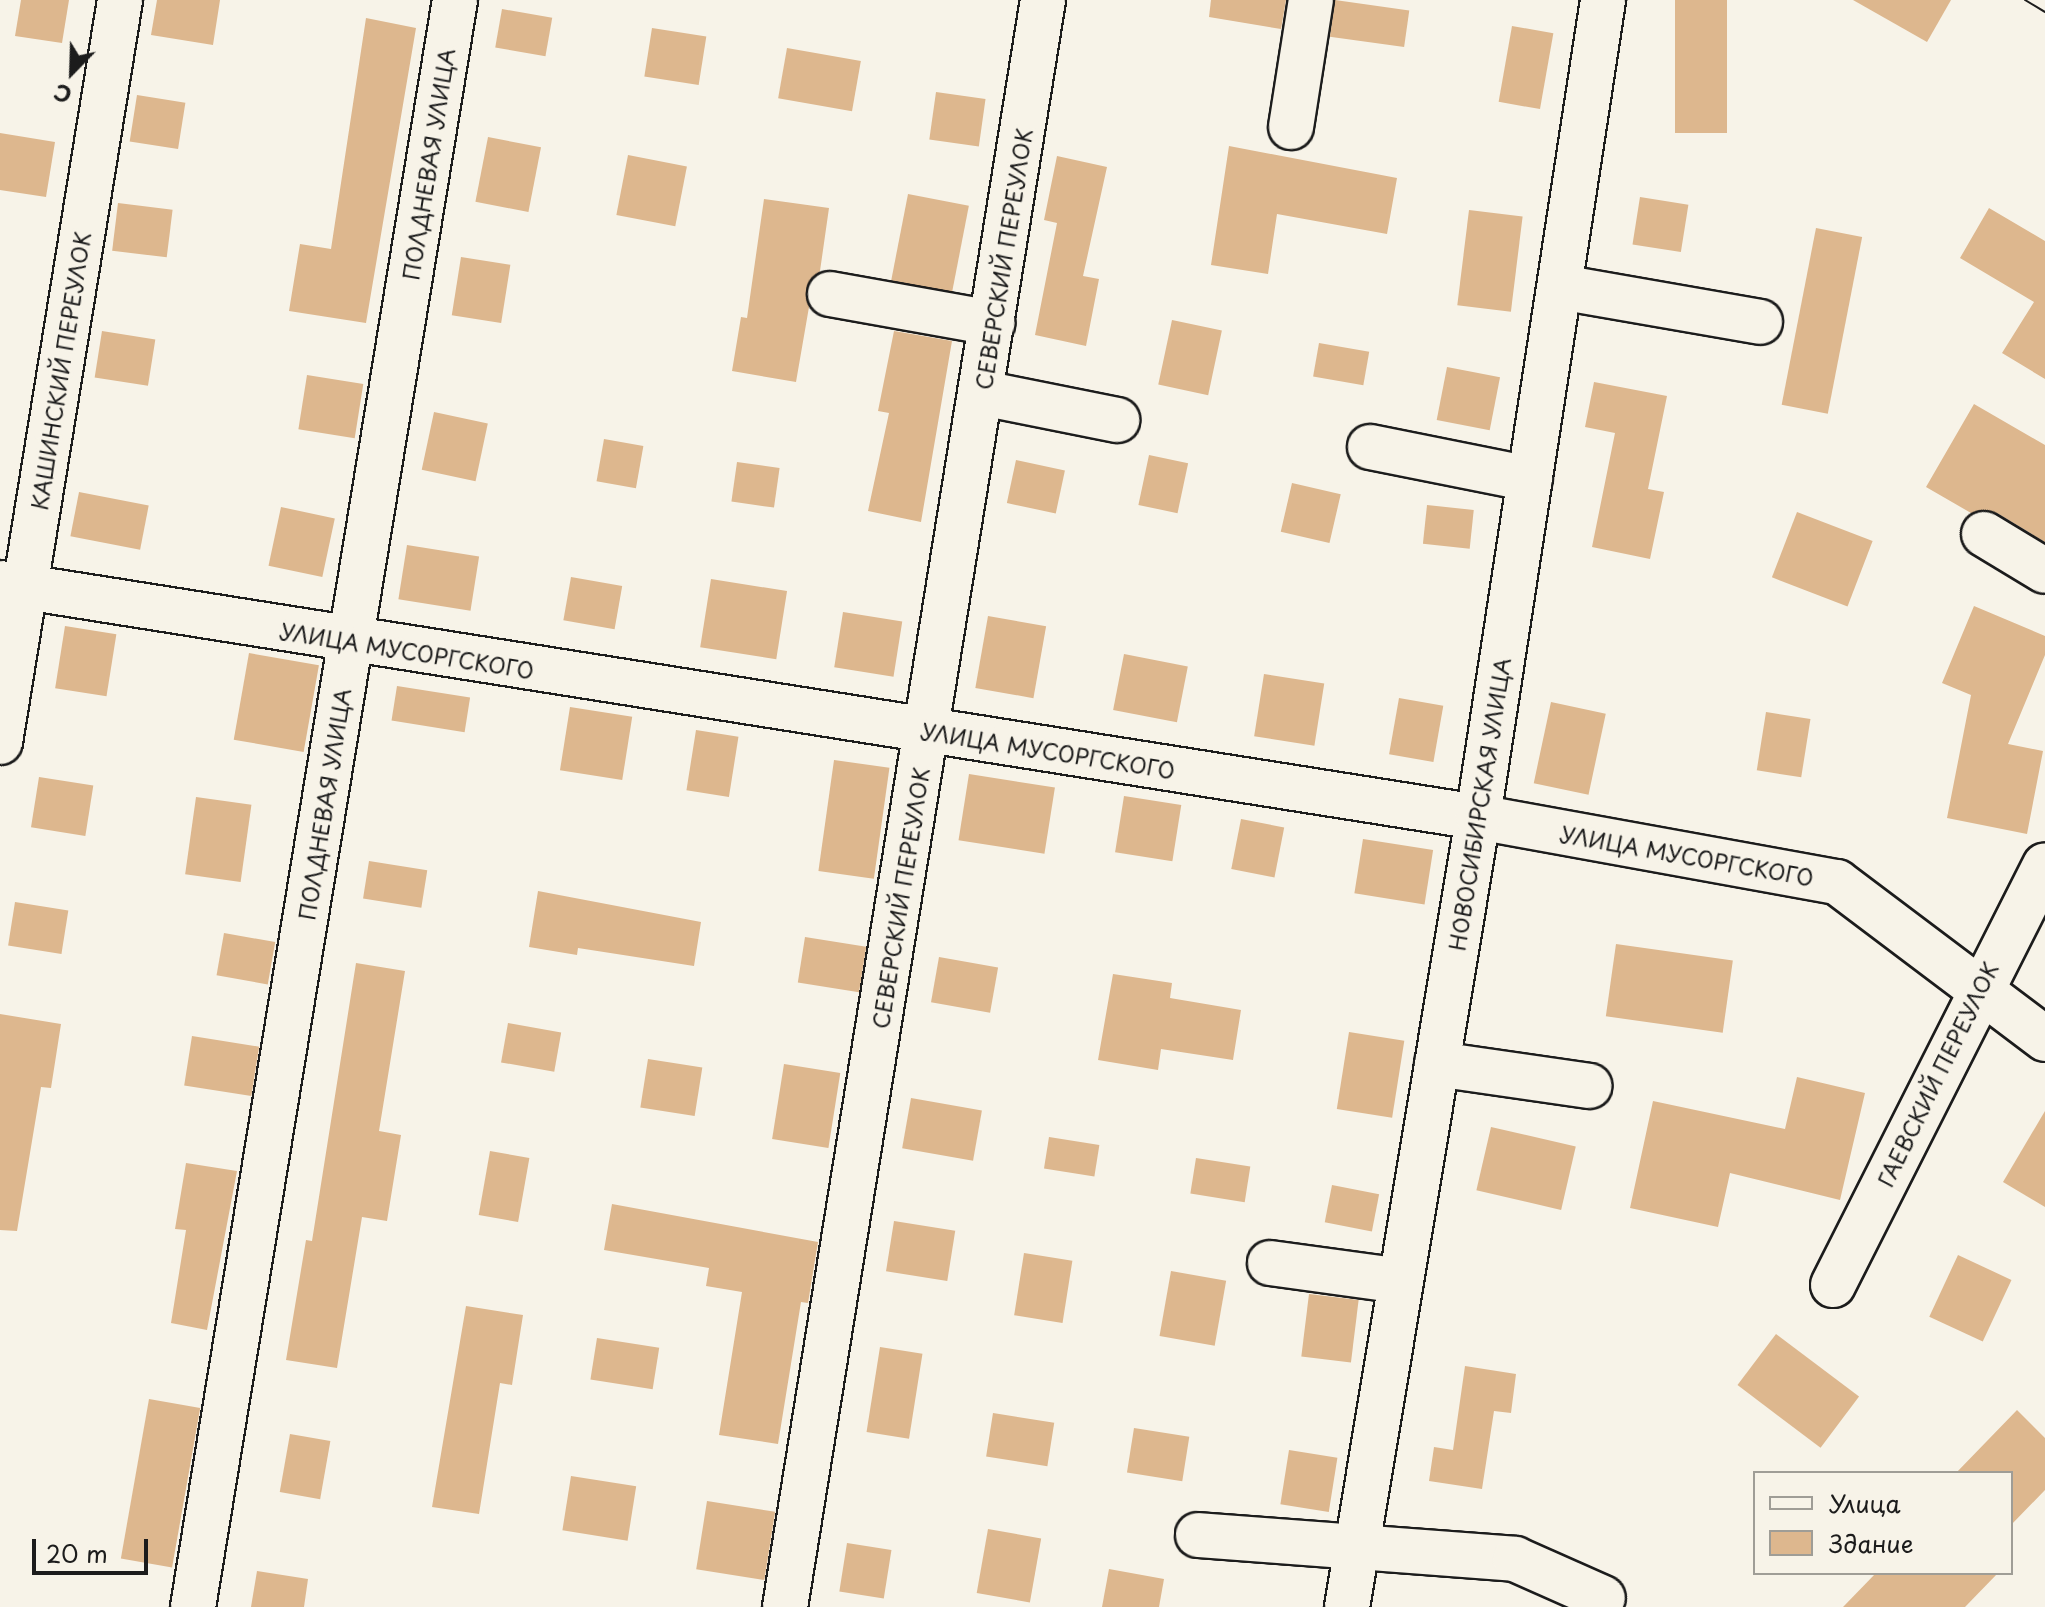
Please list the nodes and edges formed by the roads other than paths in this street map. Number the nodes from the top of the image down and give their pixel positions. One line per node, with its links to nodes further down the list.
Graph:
1 (120, 0): 17 (street, КАШИНСКИЙ ПЕРЕУЛОК)
2 (455, 0): 18 (street, ПОЛДНЕВАЯ УЛИЦА)
3 (1043, 0): 10 (street, СЕВЕРСКИЙ ПЕРЕУЛОК)
4 (1311, 0): 6 (street)
5 (1603, 0): 7 (street, НОВОСИБИРСКАЯ УЛИЦА)
6 (1291, 127)
7 (1560, 287): 9 (street); 14 (street, НОВОСИБИРСКАЯ УЛИЦА)
8 (830, 294): 10 (street)
9 (1760, 322)
10 (992, 323): 11 (street, СЕВЕРСКИЙ ПЕРЕУЛОК)
11 (982, 393): 12 (street); 19 (street, СЕВЕРСКИЙ ПЕРЕУЛОК)
12 (1117, 420)
13 (1370, 447): 14 (street)
14 (1530, 479): 21 (street, НОВОСИБИРСКАЯ УЛИЦА)
15 (1984, 534): 16 (street)
16 (2045, 571)
17 (13, 585): 18 (street, УЛИЦА МУСОРГСКОГО); 20 (street, КАШИНСКИЙ ПЕРЕУЛОК)
18 (350, 642): 19 (street, УЛИЦА МУСОРГСКОГО); 33 (street, ПОЛДНЕВАЯ УЛИЦА)
19 (927, 731): 21 (street, УЛИЦА МУСОРГСКОГО); 34 (street, СЕВЕРСКИЙ ПЕРЕУЛОК)
20 (0, 742)
21 (1478, 817): 23 (street, УЛИЦА МУСОРГСКОГО); 25 (street, НОВОСИБИРСКАЯ УЛИЦА)
22 (2045, 865): 23 (street, ГАЕВСКИЙ ПЕРЕУЛОК)
23 (1980, 987): 24 (street, УЛИЦА МУСОРГСКОГО); 29 (street, ГАЕВСКИЙ ПЕРЕУЛОК)
24 (2045, 1039)
25 (1437, 1064): 26 (street); 28 (street, НОВОСИБИРСКАЯ УЛИЦА)
26 (1589, 1086)
27 (1270, 1263): 28 (street)
28 (1401, 1281): 31 (street, НОВОСИБИРСКАЯ УЛИЦА)
29 (1833, 1285)
30 (1198, 1535): 31 (street)
31 (1357, 1548): 32 (street); 35 (street, НОВОСИБИРСКАЯ УЛИЦА)
32 (1603, 1598)
33 (193, 1607)
34 (785, 1607)
35 (1347, 1607)

